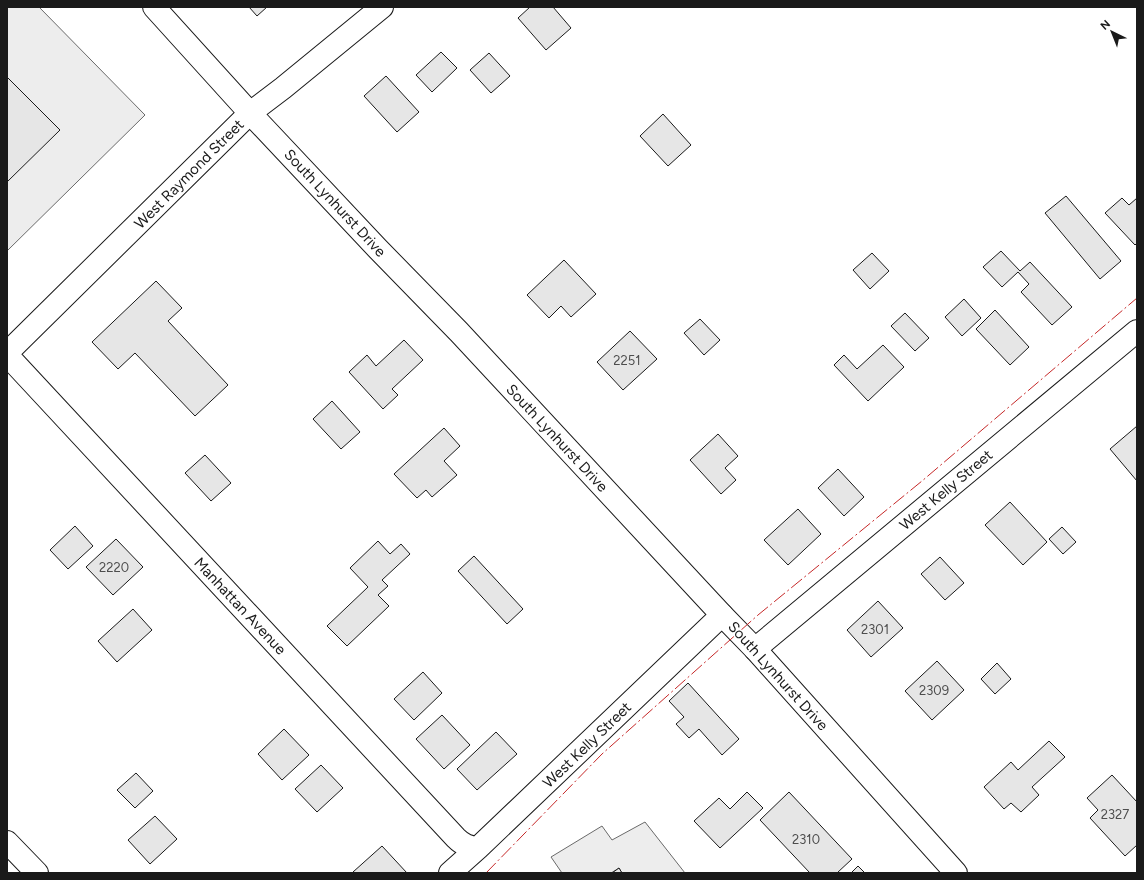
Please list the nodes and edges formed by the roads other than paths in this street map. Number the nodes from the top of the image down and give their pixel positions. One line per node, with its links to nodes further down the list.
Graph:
1 (154, 7): 3 (street, South Lynhurst Drive)
2 (382, 7): 3 (street, West Raymond Street)
3 (250, 113): 5 (street, West Raymond Street); 6 (street, South Lynhurst Drive)
4 (1137, 330): 7 (street, West Kelly Street)
5 (7, 354): 9 (street, Manhattan Avenue)
6 (722, 615): 7 (street, South Lynhurst Drive); 9 (street, West Kelly Street)
7 (755, 649): 12 (street, South Lynhurst Drive)
8 (7, 842): 10 (street)
9 (478, 848): 11 (street, West Kelly Street)
10 (37, 873)
11 (450, 873)
12 (956, 873)

